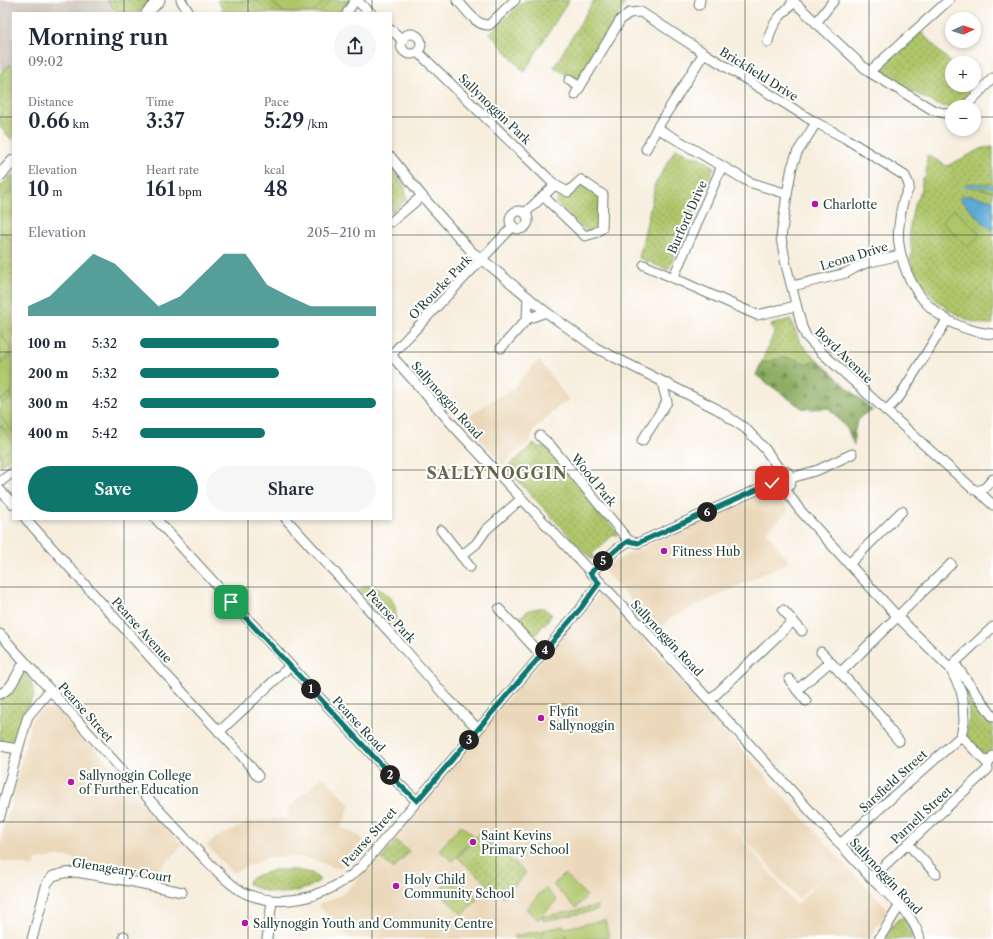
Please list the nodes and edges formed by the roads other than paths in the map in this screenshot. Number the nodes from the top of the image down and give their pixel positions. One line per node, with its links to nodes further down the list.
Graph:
1 (159, 0): 9 (main road)
2 (181, 0): 10 (street)
3 (356, 0): 11 (street); 12 (street)
4 (457, 0): 5 (street)
5 (515, 0)
6 (834, 0): 13 (street)
7 (949, 0): 18 (street)
8 (793, 1): 13 (street); 15 (street)
9 (148, 12)
10 (188, 12)
11 (348, 12)
12 (370, 12)
13 (816, 23): 18 (street)
14 (396, 36): 16 (street, Sallynoggin Park); 16 (street, Sallynoggin Park)
15 (768, 42)
16 (418, 52): 30 (street, Sallynoggin Park)
17 (704, 53): 20 (street); 23 (street, Brickfield Drive); 24 (street, Brickfield Drive)
18 (869, 72): 22 (street)
19 (993, 78): 21 (street)
20 (569, 80)
21 (972, 100)
22 (945, 113)
23 (816, 123): 31 (street, Boyd Avenue); 35 (street, Brickfield Drive)
24 (657, 128): 25 (street, Brickfield Drive); 28 (street)
25 (646, 149)
26 (392, 158): 32 (street)
27 (12, 162): 29 (main road)
28 (722, 166): 31 (street); 38 (street, Burford Drive)
29 (0, 175)
30 (555, 184): 33 (street); 33 (street, Sallynoggin Park)
31 (786, 194): 39 (street, Boyd Avenue)
32 (422, 196): 34 (street); 36 (street)
33 (543, 196): 36 (street)
34 (392, 221)
35 (900, 255): 39 (street, Leona Drive); 44 (street)
36 (483, 260): 40 (street, O'Rourke Park); 47 (street, O'Rourke Park)
37 (644, 265): 38 (street)
38 (673, 278): 41 (street)
39 (792, 286): 41 (street, Boyd Avenue)
40 (528, 297): 42 (street, O'Rourke Park); 43 (street)
41 (796, 306): 52 (street, Boyd Avenue)
42 (546, 312): 43 (street); 49 (street, O'Rourke Park)
43 (527, 319): 46 (street)
44 (947, 320): 45 (street); 52 (street)
45 (993, 334)
46 (501, 348)
47 (392, 354)
48 (392, 356): 65 (street, Sallynoggin Road)
49 (662, 382): 50 (street, O'Rourke Park); 51 (street)
50 (686, 393): 51 (street); 56 (street, O'Rourke Park)
51 (667, 402): 54 (street)
52 (886, 411): 64 (street, Boyd Avenue)
53 (540, 436): 73 (street, Wood Park)
54 (642, 441)
55 (852, 454): 58 (street)
56 (780, 470): 58 (street); 61 (street)
57 (12, 473): 60 (street)
58 (791, 478): 62 (street)
59 (993, 479): 64 (street)
60 (0, 482)
61 (772, 483): 62 (street); 73 (street)
62 (785, 489): 75 (street)
63 (0, 490): 66 (street)
64 (978, 491): 67 (street, Boyd Avenue)
65 (521, 499): 74 (street); 78 (street, Sallynoggin Road)
66 (12, 503)
67 (993, 505)
68 (902, 511): 75 (street)
69 (27, 520): 102 (street, Pearse Avenue)
70 (157, 520): 91 (street, Pearse Road)
71 (287, 520): 101 (street, Pearse Park)
72 (441, 530): 74 (street)
73 (629, 541): 78 (street)
74 (461, 556): 77 (street)
75 (849, 564): 82 (street)
76 (951, 564): 82 (street)
77 (470, 567)
78 (590, 573): 79 (street, Sallynoggin Road)
79 (599, 583): 88 (street, Pearse Street); 98 (street, Sallynoggin Road)
80 (498, 609): 88 (street)
81 (783, 610): 83 (street)
82 (898, 616): 92 (street); 93 (street)
83 (793, 621): 85 (street); 98 (street)
84 (993, 627): 92 (street)
85 (802, 631)
86 (0, 634): 89 (street, Pearse Street)
87 (821, 652): 90 (street)
88 (541, 655): 101 (street, Pearse Street)
89 (25, 662): 95 (street, Pearse Street); 97 (street)
90 (830, 662): 93 (street); 96 (street)
91 (290, 666): 102 (street); 109 (street, Pearse Road)
92 (952, 666): 100 (street); 103 (street)
93 (840, 673): 104 (street)
94 (789, 679): 96 (street)
95 (50, 690): 106 (street); 116 (street, Pearse Street)
96 (798, 690): 99 (street)
97 (0, 694)
98 (709, 701): 111 (street, Sallynoggin Road)
99 (806, 701)
100 (993, 717)
101 (478, 729): 109 (street, Pearse Street)
102 (219, 732): 108 (street, Pearse Avenue)
103 (961, 736): 107 (street, Parnell Street); 111 (street, Sarsfield Street)
104 (899, 740)
105 (0, 746): 106 (street)
106 (18, 749): 110 (street)
107 (990, 763): 112 (street, Parnell Street)
108 (258, 776)
109 (417, 801): 116 (street, Pearse Street)
110 (0, 816)
111 (840, 844): 114 (street, Sallynoggin Road)
112 (908, 844): 113 (street); 114 (street, Parnell Street)
113 (936, 874)
114 (871, 878): 117 (street, Sallynoggin Road)
115 (182, 892): 118 (street, Glenageary Court)
116 (272, 901): 119 (street)
117 (900, 905): 120 (street); 121 (street, Sallynoggin Road)
118 (32, 939)
119 (267, 939)
120 (879, 939)
121 (920, 939)

